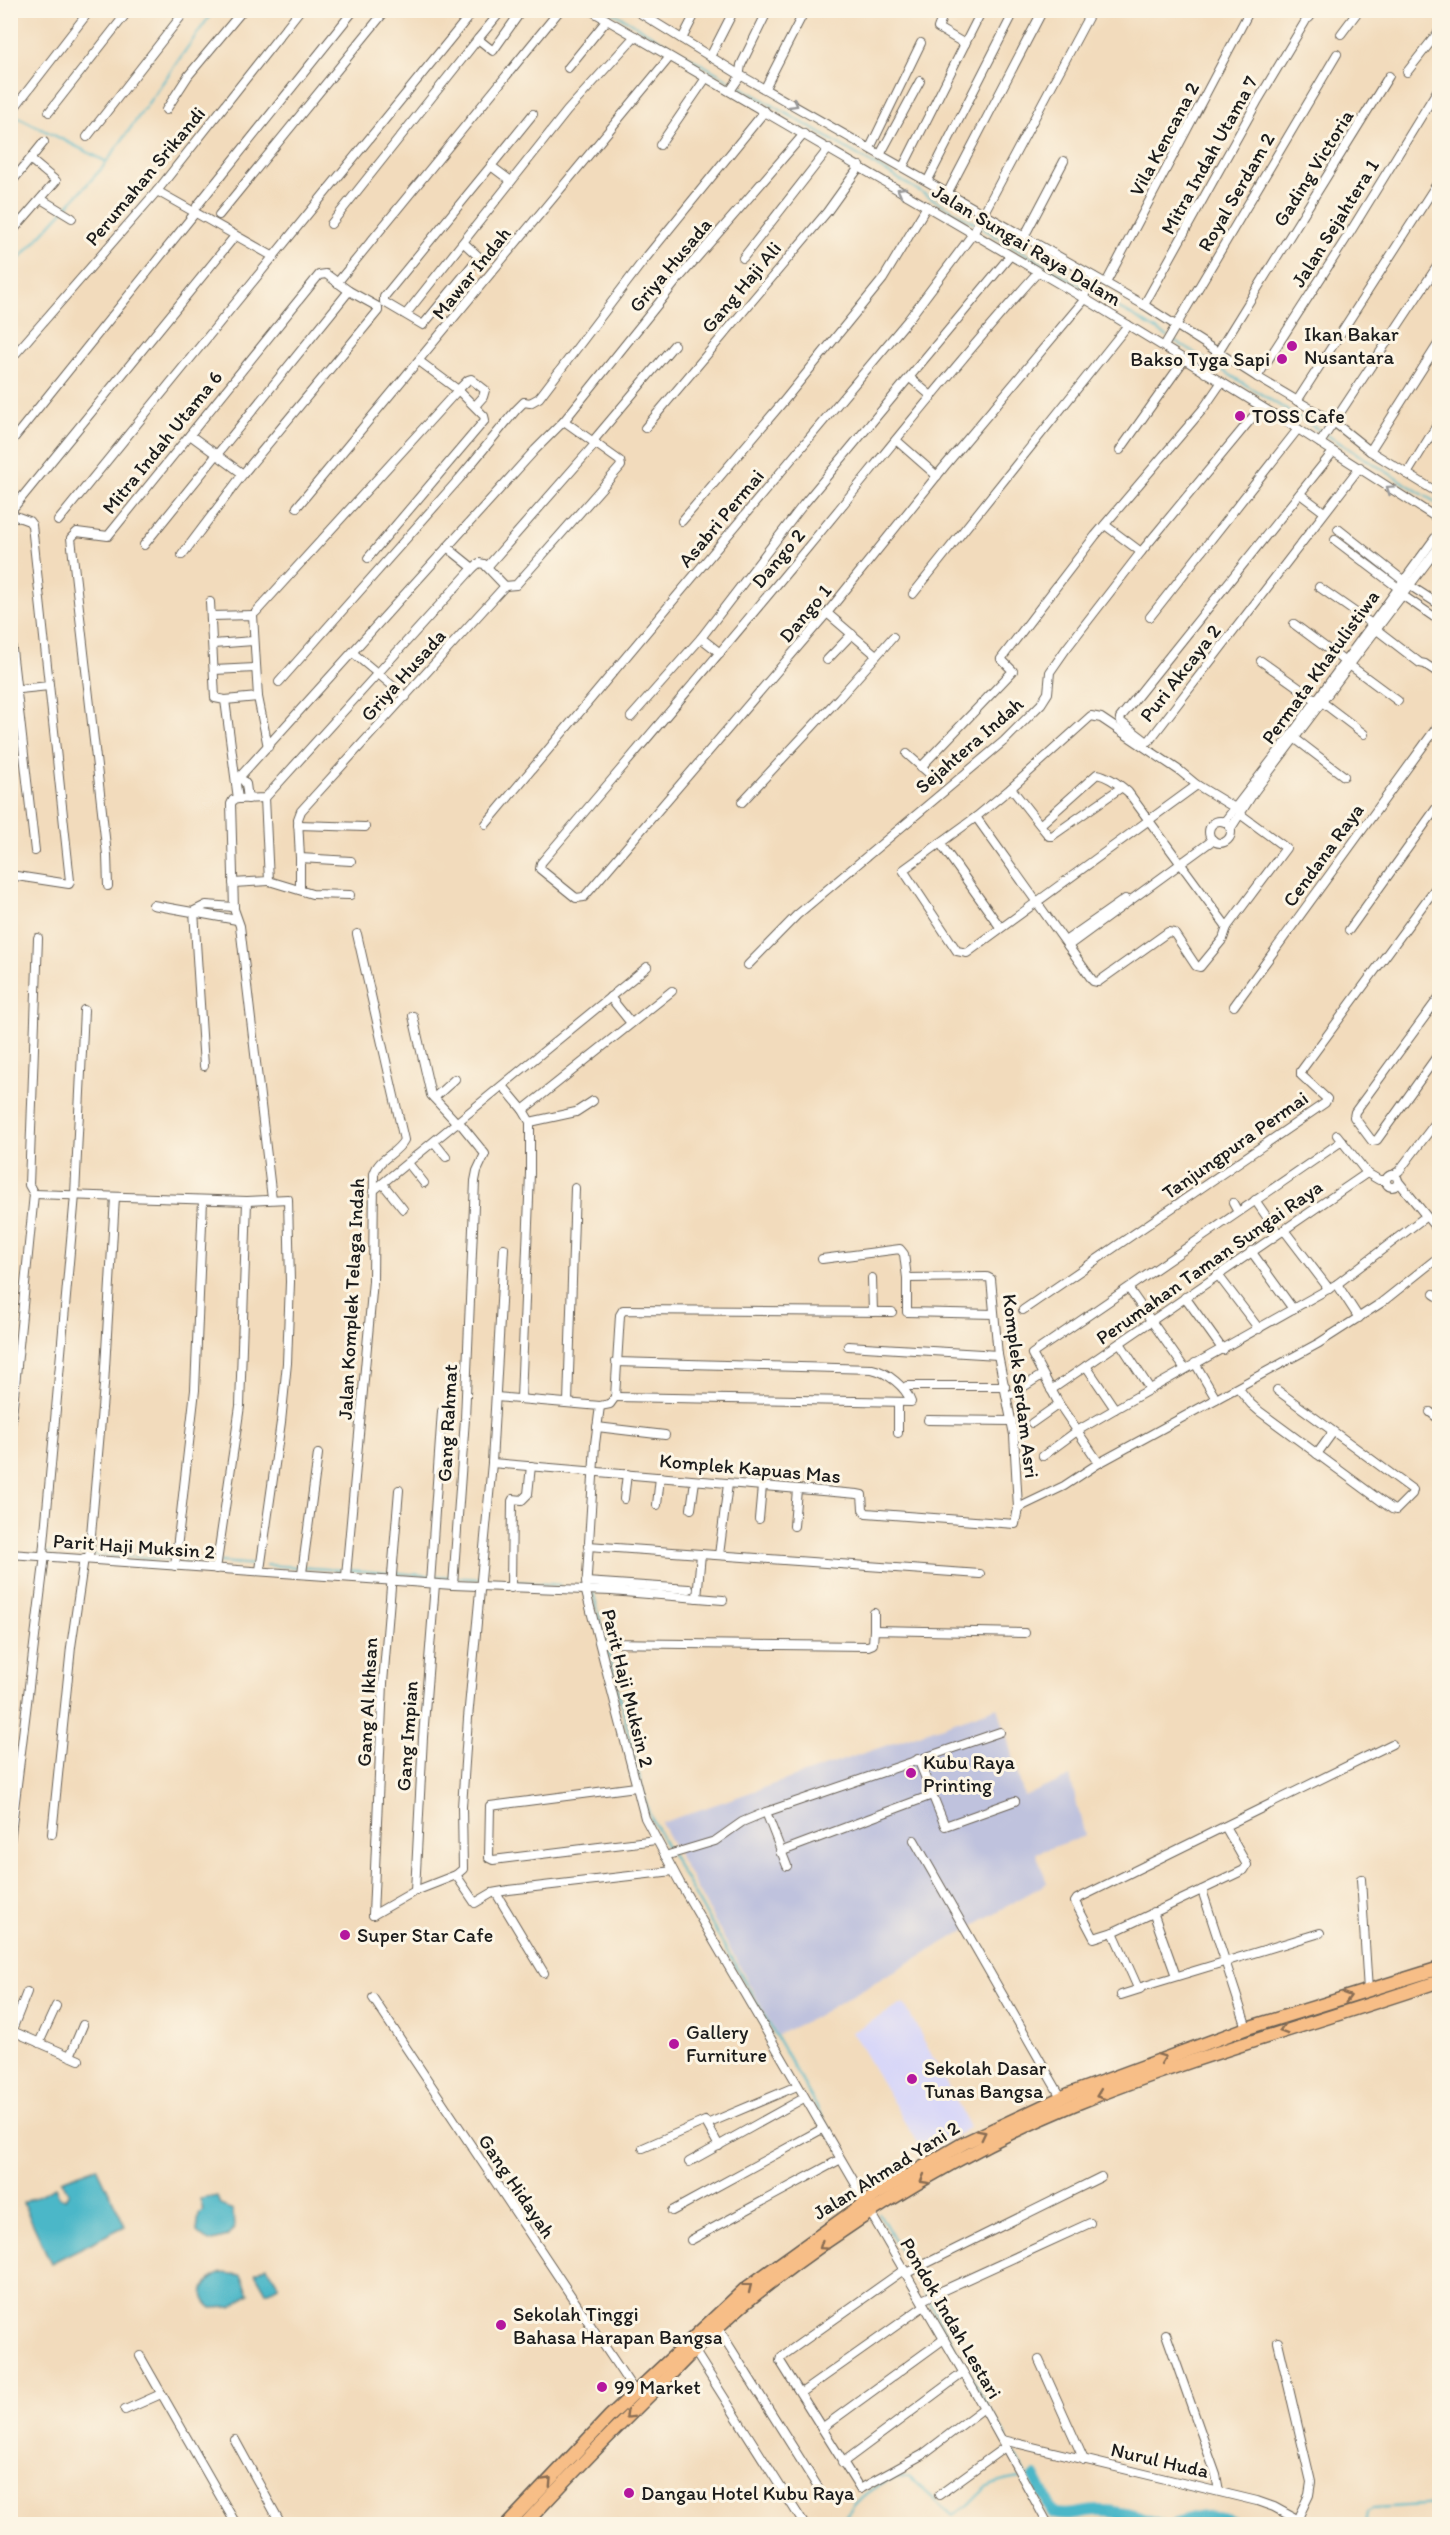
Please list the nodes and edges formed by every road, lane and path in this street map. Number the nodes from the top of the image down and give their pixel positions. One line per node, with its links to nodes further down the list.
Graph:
1 (90, 10): 47 (street)
2 (129, 10): 50 (street)
3 (186, 10): 53 (street)
4 (243, 10): 48 (street)
5 (300, 10): 68 (street, Perumahan Srikandi)
6 (354, 10): 72 (street)
7 (386, 10): 73 (street)
8 (474, 10): 83 (street)
9 (502, 10): 31 (street)
10 (522, 10): 31 (street)
11 (560, 10): 88 (street)
12 (635, 10): 26 (street)
13 (697, 10): 32 (street)
14 (734, 10): 36 (street)
15 (768, 10): 40 (street)
16 (805, 10): 45 (street)
17 (945, 10): 34 (street)
18 (982, 10): 34 (street)
19 (1015, 10): 65 (street)
20 (1043, 10): 69 (street)
21 (1092, 10): 74 (street, Asabri Permai)
22 (1250, 10): 89 (street, Vila Kencana 2)
23 (1315, 10): 92 (street, Mitra Indah Utama 7)
24 (1359, 10): 29 (street)
25 (593, 11): 27 (street, Jalan Sungai Raya Dalam)
26 (648, 14): 32 (street)
27 (607, 20): 30 (street, Jalan Sungai Raya Dalam); 38 (street)
28 (1440, 30): 39 (street)
29 (1341, 34)
30 (635, 36): 37 (street, Jalan Sungai Raya Dalam); 66 (street)
31 (478, 39): 76 (street)
32 (682, 39): 36 (street)
33 (921, 43): 57 (street)
34 (965, 44): 63 (street)
35 (1337, 54): 95 (street, Royal Serdam 2)
36 (710, 57): 40 (street)
37 (669, 58): 42 (street, Jalan Sungai Raya Dalam); 102 (street, Mawar Indah)
38 (568, 68)
39 (1407, 72)
40 (739, 76): 45 (street); 46 (street)
41 (1389, 76): 99 (street, Gading Victoria)
42 (706, 78): 46 (street, Jalan Sungai Raya Dalam); 55 (street)
43 (920, 81): 58 (street)
44 (1440, 86): 104 (street, Jalan Sejahtera 1)
45 (765, 88): 57 (street, one-way to 57)
46 (731, 89): 49 (street, Jalan Sungai Raya Dalam)
47 (15, 107)
48 (166, 110)
49 (765, 111): 52 (street, Jalan Sungai Raya Dalam); 180 (street)
50 (49, 112)
51 (533, 114): 61 (street)
52 (804, 134): 56 (street, Jalan Sungai Raya Dalam); 113 (street, Griya Husada)
53 (87, 137)
54 (44, 142): 59 (street)
55 (660, 145)
56 (829, 148): 62 (street, Jalan Sungai Raya Dalam); 84 (street)
57 (870, 148): 58 (street)
58 (881, 153): 63 (street)
59 (31, 160): 67 (street); 70 (street)
60 (1064, 161): 80 (street)
61 (490, 166): 66 (street); 93 (street)
62 (860, 166): 71 (street, Jalan Sungai Raya Dalam, one-way to 62); 115 (street, Gang Haji Ali)
63 (903, 167): 65 (street)
64 (1440, 179): 109 (street)
65 (928, 180): 69 (street)
66 (511, 181): 81 (street)
67 (10, 184)
68 (157, 191): 72 (street); 100 (street, Perumahan Srikandi)
69 (948, 192): 74 (street)
70 (41, 199): 75 (street); 78 (street)
71 (927, 206): 77 (street, Jalan Sungai Raya Dalam); 137 (street)
72 (196, 209): 79 (street); 120 (street)
73 (219, 215)
74 (983, 215): 77 (street, Asabri Permai); 80 (street)
75 (72, 218)
76 (331, 224)
77 (974, 232): 82 (street, Jalan Sungai Raya Dalam); 210 (street, Asabri Permai)
78 (10, 234)
79 (235, 236): 83 (street); 134 (street)
80 (1024, 237): 87 (street)
81 (464, 243): 93 (street); 93 (street)
82 (1010, 256): 86 (street, Jalan Sungai Raya Dalam); 105 (street)
83 (274, 257): 136 (street)
84 (743, 258)
85 (1440, 262): 114 (street)
86 (1038, 272): 91 (street, Jalan Sungai Raya Dalam); 108 (street, Dango 2)
87 (1092, 279): 89 (street); 91 (street, Dango 1)
88 (337, 283): 90 (street); 117 (street, Mitra Indah Utama 6)
89 (1106, 283): 92 (street)
90 (349, 291): 125 (street); 127 (street)
91 (1084, 297): 94 (street, Jalan Sungai Raya Dalam); 129 (street, Dango 1)
92 (1144, 305): 95 (street)
93 (406, 314)
94 (1128, 325): 97 (street, Jalan Sungai Raya Dalam); 154 (street)
95 (1177, 326): 97 (street, Royal Serdam 2); 99 (street)
96 (1440, 341): 123 (street)
97 (1165, 344): 101 (street, Jalan Sungai Raya Dalam)
98 (674, 345): 121 (street)
99 (1216, 351): 103 (street, Gading Victoria); 104 (street)
100 (10, 360)
101 (1184, 360): 103 (street, Jalan Sungai Raya Dalam); 122 (street)
102 (420, 361): 107 (street); 132 (street, Mawar Indah)
103 (1205, 371): 106 (street, Jalan Sungai Raya Dalam)
104 (1257, 377): 109 (street)
105 (910, 378): 108 (street); 167 (street)
106 (1221, 383): 111 (street, Jalan Sungai Raya Dalam); 138 (street)
107 (458, 390): 110 (street); 110 (street); 157 (street)
108 (930, 395): 118 (street, Dango 2)
109 (1297, 401): 114 (street)
110 (475, 406): 147 (street)
111 (1261, 407): 116 (street, Jalan Sungai Raya Dalam); 145 (street, Sejahtera Indah)
112 (1440, 420): 128 (street)
113 (564, 421): 121 (street, Griya Husada); 144 (street, Griya Husada)
114 (1333, 426): 119 (street); 123 (street)
115 (645, 428)
116 (1298, 429): 119 (street, Jalan Sungai Raya Dalam); 160 (street)
117 (190, 435): 125 (street); 226 (street, Mitra Indah Utama 6)
118 (896, 440): 129 (street); 171 (street, Dango 2)
119 (1322, 441): 124 (street, Jalan Sungai Raya Dalam)
120 (10, 442)
121 (595, 442): 148 (street); 151 (street, Griya Husada)
122 (1120, 450)
123 (1370, 451): 128 (street)
124 (1333, 452): 126 (street, Jalan Sungai Raya Dalam); 130 (street, Puri Akcaya 2)
125 (218, 454): 127 (street); 142 (street)
126 (1360, 467): 133 (street, Puri Akcaya 2); 135 (street, Jalan Sungai Raya Dalam, one-way to 126)
127 (243, 474): 146 (street)
128 (1407, 474): 131 (street)
129 (937, 476): 158 (street, Dango 1)
130 (1300, 494): 133 (street); 133 (street, Puri Akcaya 2)
131 (1440, 494)
132 (297, 507)
133 (1324, 512)
134 (10, 513): 181 (street)
135 (1440, 520)
136 (57, 521)
137 (682, 521)
138 (1106, 525): 145 (street); 194 (street)
139 (1338, 529): 150 (street)
140 (1440, 531): 150 (street, Permata Khatulistiwa)
141 (1335, 540): 153 (street)
142 (144, 545)
143 (1440, 545): 150 (street)
144 (447, 547): 149 (street); 170 (street, Griya Husada)
145 (1141, 552): 240 (street, Sejahtera Indah)
146 (182, 555)
147 (368, 558)
148 (487, 567): 149 (street); 151 (street)
149 (473, 568): 178 (street, Griya Husada)
150 (1406, 583): 153 (street, Permata Khatulistiwa); 156 (street)
151 (505, 586): 184 (street, Griya Husada)
152 (1319, 587): 163 (street)
153 (1401, 592): 161 (street); 163 (street, Permata Khatulistiwa)
154 (913, 594)
155 (210, 602): 159 (street)
156 (1440, 605)
157 (256, 612)
158 (827, 613): 165 (street); 220 (street, Dango 1)
159 (211, 616): 168 (street); 169 (street)
160 (1150, 617)
161 (1440, 621)
162 (1294, 624): 175 (street)
163 (1374, 627): 175 (street, Permata Khatulistiwa); 179 (street)
164 (10, 632): 182 (street)
165 (852, 634): 172 (street); 173 (street)
166 (893, 637): 172 (street)
167 (701, 638): 171 (street); 188 (street)
168 (253, 641): 169 (street); 176 (street)
169 (213, 644): 177 (street)
170 (353, 653): 178 (street); 192 (street, Griya Husada)
171 (720, 653): 220 (street, Dango 2)
172 (876, 655): 204 (street)
173 (827, 660)
174 (1262, 661): 186 (street)
175 (1346, 664): 186 (street, Permata Khatulistiwa); 187 (street)
176 (255, 668): 177 (street); 183 (street)
177 (214, 670): 185 (street)
178 (379, 674): 184 (street); 201 (street, Griya Husada)
179 (1440, 674)
180 (279, 682)
181 (50, 686): 182 (street); 222 (street)
182 (14, 689): 217 (street)
183 (258, 698): 185 (street); 192 (street)
184 (406, 698): 211 (street, Griya Husada)
185 (225, 700): 197 (street)
186 (1319, 701): 190 (street); 191 (street, Permata Khatulistiwa)
187 (1398, 701)
188 (631, 717)
189 (1440, 723): 245 (street, Cendana Raya)
190 (1364, 734)
191 (1293, 737): 196 (street); 206 (street, Permata Khatulistiwa)
192 (271, 744): 197 (street, Griya Husada)
193 (907, 754): 194 (street)
194 (921, 767): 195 (street)
195 (932, 776)
196 (1344, 776)
197 (238, 779): 202 (street); 203 (street)
198 (1197, 785): 200 (street); 206 (street); 208 (street)
199 (1122, 787): 208 (street); 212 (street); 212 (street)
200 (1011, 788): 207 (street); 212 (street)
201 (265, 798): 203 (street); 223 (street)
202 (238, 799): 203 (street); 225 (street)
203 (248, 799)
204 (742, 802)
205 (1440, 803): 236 (street)
206 (1237, 811): 209 (street, Permata Khatulistiwa); 214 (street); 235 (street)
207 (976, 817): 216 (street); 229 (street)
208 (1149, 821): 221 (street); 229 (street)
209 (1225, 821): 214 (street); 215 (street)
210 (486, 824)
211 (298, 825): 213 (street); 218 (street)
212 (1040, 825)
213 (365, 827)
214 (1231, 828): 215 (street)
215 (1212, 838): 221 (street)
216 (940, 843): 234 (street); 234 (street)
217 (35, 851)
218 (300, 858): 219 (street); 227 (street)
219 (351, 861)
220 (541, 863)
221 (1179, 863): 235 (street); 239 (street)
222 (10, 875)
223 (268, 881): 225 (street); 227 (street)
224 (1440, 882): 293 (street, Tanjungpura Permai)
225 (233, 883): 231 (street)
226 (108, 886)
227 (300, 890): 228 (street)
228 (350, 895)
229 (1036, 901): 234 (street); 239 (street)
230 (153, 905): 232 (street)
231 (234, 907): 232 (street); 233 (street)
232 (197, 909): 233 (street); 250 (street)
233 (237, 920): 271 (street)
234 (1000, 927)
235 (1227, 927): 239 (street)
236 (1350, 928)
237 (357, 934): 267 (street, Jalan Komplek Telaga Indah)
238 (38, 938): 268 (street)
239 (1066, 944)
240 (748, 965)
241 (647, 967): 244 (street)
242 (672, 991): 248 (street)
243 (1440, 996): 249 (street)
244 (610, 997): 248 (street); 252 (street)
245 (1234, 1006)
246 (84, 1010): 269 (street)
247 (413, 1016): 253 (street)
248 (631, 1023): 255 (street)
249 (1440, 1052)
250 (204, 1066)
251 (455, 1080): 253 (street)
252 (503, 1086): 255 (street); 258 (street)
253 (434, 1098): 258 (street)
254 (593, 1101): 257 (street)
255 (523, 1110): 257 (street)
256 (1440, 1117): 263 (street)
257 (530, 1122): 318 (street)
258 (458, 1123): 259 (street); 373 (street, Gang Rahmat)
259 (434, 1142): 260 (street); 261 (street)
260 (446, 1157)
261 (408, 1163): 264 (street); 265 (street)
262 (1367, 1173): 263 (street); 273 (street); 279 (street, Perumahan Taman Sungai Raya)
263 (1394, 1179): 278 (street)
264 (424, 1183)
265 (382, 1184): 267 (street); 276 (street)
266 (575, 1188): 321 (street)
267 (373, 1191): 366 (street, Jalan Komplek Telaga Indah)
268 (34, 1194): 269 (street); 336 (street)
269 (75, 1195): 270 (street); 360 (street)
270 (115, 1197): 272 (street); 362 (street)
271 (272, 1198): 274 (street); 365 (street)
272 (204, 1200): 274 (street); 363 (street)
273 (1255, 1200): 277 (street); 279 (street)
274 (246, 1201): 364 (street)
275 (1233, 1203): 277 (street)
276 (403, 1209)
277 (1238, 1212): 289 (street)
278 (1425, 1217): 280 (street); 288 (street)
279 (1281, 1232): 282 (street, Perumahan Taman Sungai Raya); 290 (street)
280 (1440, 1233)
281 (504, 1248): 316 (street)
282 (1251, 1251): 285 (street, Perumahan Taman Sungai Raya); 292 (street)
283 (1440, 1256): 297 (street)
284 (822, 1259): 287 (street)
285 (1218, 1275): 291 (street, Perumahan Taman Sungai Raya); 299 (street)
286 (872, 1278): 294 (street)
287 (908, 1278): 296 (street, Komplek Serdam Asri); 296 (street)
288 (1337, 1284): 290 (street); 297 (street)
289 (1129, 1289): 298 (street); 308 (street)
290 (1329, 1289): 292 (street)
291 (1185, 1297): 298 (street, Perumahan Taman Sungai Raya); 302 (street)
292 (1293, 1309): 299 (street)
293 (1023, 1310)
294 (873, 1312): 295 (street); 304 (street)
295 (892, 1312)
296 (994, 1314): 303 (street, Komplek Serdam Asri)
297 (1359, 1318): 312 (street)
298 (1153, 1321): 300 (street, Perumahan Taman Sungai Raya); 307 (street)
299 (1258, 1329): 302 (street)
300 (1120, 1343): 306 (street, Perumahan Taman Sungai Raya); 311 (street)
301 (848, 1346): 303 (street)
302 (1222, 1350): 305 (street)
303 (998, 1355): 310 (street, Komplek Serdam Asri)
304 (616, 1362): 317 (street); 320 (street)
305 (1195, 1363): 307 (street); 319 (street)
306 (1086, 1366): 313 (street, Perumahan Taman Sungai Raya); 324 (street)
307 (1185, 1368): 311 (street)
308 (1042, 1375): 313 (street); 315 (street)
309 (907, 1386): 310 (street)
310 (1005, 1386): 329 (street, Komplek Serdam Asri)
311 (1150, 1389): 324 (street)
312 (1239, 1389): 319 (street); 338 (street)
313 (1051, 1390): 322 (street)
314 (1277, 1390): 333 (street)
315 (1012, 1394)
316 (496, 1397): 318 (street); 340 (street)
317 (615, 1397): 320 (street); 323 (street)
318 (521, 1399): 321 (street)
319 (1216, 1399): 341 (street)
320 (898, 1402): 334 (street)
321 (568, 1403): 323 (street)
322 (1059, 1404): 330 (street); 332 (street)
323 (600, 1406): 331 (street)
324 (1115, 1409): 332 (street)
325 (442, 1411): 371 (street, Gang Impian)
326 (1430, 1412): 328 (street)
327 (927, 1420): 329 (street)
328 (1440, 1420)
329 (1012, 1421): 353 (street, Komplek Serdam Asri)
330 (1032, 1423)
331 (597, 1427): 335 (street); 343 (street)
332 (1077, 1431): 339 (street); 341 (street)
333 (1333, 1432): 338 (street); 338 (street)
334 (898, 1433)
335 (665, 1435)
336 (10, 1436)
337 (318, 1454): 367 (street)
338 (1317, 1454)
339 (1043, 1456)
340 (492, 1463): 342 (street, Komplek Kapuas Mas); 374 (street)
341 (1099, 1463): 353 (street)
342 (531, 1466): 343 (street, Komplek Kapuas Mas); 372 (street)
343 (593, 1471): 344 (street, Komplek Kapuas Mas); 357 (street)
344 (627, 1474): 345 (street, Komplek Kapuas Mas); 351 (street)
345 (660, 1478): 346 (street, Komplek Kapuas Mas); 352 (street)
346 (694, 1481): 347 (street, Komplek Kapuas Mas); 354 (street)
347 (728, 1484): 348 (street, Komplek Kapuas Mas); 361 (street)
348 (762, 1486): 349 (street, Komplek Kapuas Mas); 355 (street)
349 (797, 1489): 353 (street, Komplek Kapuas Mas); 356 (street)
350 (399, 1490): 369 (street, Gang Al Ikhsan)
351 (624, 1499)
352 (657, 1505)
353 (1018, 1508)
354 (691, 1509)
355 (759, 1519)
356 (794, 1526)
357 (588, 1546): 359 (street); 370 (street)
358 (10, 1554): 360 (street, Parit Haji Muksin 2)
359 (700, 1554): 361 (street); 377 (street)
360 (44, 1555): 362 (street, Parit Haji Muksin 2); 394 (street)
361 (719, 1555): 368 (street)
362 (86, 1558): 363 (street, Parit Haji Muksin 2); 391 (street)
363 (175, 1566): 364 (street, Parit Haji Muksin 2)
364 (216, 1569): 365 (street, Parit Haji Muksin 2)
365 (260, 1570): 367 (street, Parit Haji Muksin 2)
366 (347, 1572): 367 (street, Parit Haji Muksin 2); 369 (street, Parit Haji Muksin 2)
367 (302, 1573)
368 (980, 1574)
369 (391, 1580): 371 (street, Parit Haji Muksin 2); 402 (street, Gang Al Ikhsan)
370 (586, 1582): 375 (street); 376 (street)
371 (433, 1583): 373 (street, Parit Haji Muksin 2); 402 (street, Gang Impian)
372 (511, 1583): 374 (street, Parit Haji Muksin 2); 376 (street, Parit Haji Muksin 2)
373 (453, 1585): 374 (street, Parit Haji Muksin 2)
374 (481, 1587): 399 (street)
375 (689, 1589)
376 (586, 1592): 377 (street); 382 (street, Parit Haji Muksin 2)
377 (697, 1598): 378 (street)
378 (723, 1600)
379 (874, 1613): 380 (street)
380 (874, 1630): 381 (street); 382 (street)
381 (1025, 1632)
382 (600, 1643): 386 (street, Parit Haji Muksin 2)
383 (1000, 1732): 385 (street)
384 (1392, 1744): 390 (street)
385 (918, 1759): 387 (street); 389 (street)
386 (636, 1787): 392 (street, Parit Haji Muksin 2); 392 (street)
387 (932, 1795): 388 (street); 395 (street)
388 (1015, 1801)
389 (766, 1812): 395 (street); 396 (street)
390 (1226, 1827): 401 (street); 405 (street)
391 (52, 1834)
392 (656, 1840): 396 (street, Parit Haji Muksin 2)
393 (914, 1840): 425 (street)
394 (10, 1842)
395 (780, 1852): 397 (street)
396 (665, 1856): 398 (street, Parit Haji Muksin 2)
397 (787, 1866)
398 (673, 1871): 403 (street); 424 (street, Parit Haji Muksin 2)
399 (456, 1875): 402 (street); 403 (street)
400 (1361, 1879): 413 (street)
401 (1202, 1890): 404 (street); 407 (street)
402 (415, 1891)
403 (495, 1893): 409 (street)
404 (1153, 1912): 405 (street); 410 (street)
405 (1113, 1932): 412 (street)
406 (1320, 1933): 407 (street)
407 (1225, 1961): 410 (street); 419 (street)
408 (1440, 1968): 413 (highway, Jalan Ahmad Yani 2)
409 (544, 1973)
410 (1176, 1976): 412 (street)
411 (1440, 1981): 434 (highway, Jalan Ahmad Yani 2, one-way to 434)
412 (1141, 1988): 415 (street)
413 (1368, 1991): 419 (highway, Jalan Ahmad Yani 2, one-way to 413)
414 (27, 1992): 420 (street)
415 (1121, 1995)
416 (373, 1998): 449 (street, Gang Hidayah)
417 (56, 2006): 421 (street)
418 (83, 2025): 422 (street)
419 (1247, 2028): 425 (highway, Jalan Ahmad Yani 2, one-way to 419)
420 (11, 2030): 421 (street)
421 (39, 2043): 422 (street)
422 (70, 2056): 423 (street)
423 (80, 2060)
424 (797, 2086): 426 (street, Parit Haji Muksin 2); 427 (street)
425 (1061, 2097): 434 (highway, Jalan Ahmad Yani 2, one-way to 425)
426 (804, 2098): 428 (street, Parit Haji Muksin 2); 429 (street)
427 (707, 2124): 429 (street); 430 (street)
428 (822, 2129): 431 (street, Parit Haji Muksin 2); 436 (street)
429 (719, 2146): 432 (street)
430 (643, 2148)
431 (839, 2160): 435 (street, Parit Haji Muksin 2); 438 (street)
432 (689, 2162)
433 (1101, 2177): 439 (street)
434 (880, 2199): 435 (highway, Jalan Ahmad Yani 2)
435 (868, 2207): 439 (street, Pondok Indah Lestari); 441 (highway, Jalan Ahmad Yani 2, one-way to 441); 449 (highway, Jalan Ahmad Yani 2, one-way to 435)
436 (672, 2211)
437 (1090, 2223): 440 (street)
438 (691, 2240)
439 (906, 2271): 440 (street, Pondok Indah Lestari); 450 (street)
440 (923, 2303): 443 (street, Pondok Indah Lestari); 450 (street)
441 (718, 2328): 445 (highway, Jalan Ahmad Yani 2); 459 (street)
442 (1166, 2334): 460 (street)
443 (944, 2339): 448 (street, Pondok Indah Lestari); 454 (street)
444 (1278, 2342): 462 (street)
445 (694, 2350): 466 (highway, Jalan Ahmad Yani 2, one-way to 466); 467 (street)
446 (140, 2356): 451 (street)
447 (1040, 2360): 457 (street)
448 (963, 2373): 452 (street, Pondok Indah Lestari); 458 (street)
449 (635, 2392): 465 (highway, Jalan Ahmad Yani 2, one-way to 449)
450 (801, 2393): 454 (street)
451 (161, 2394): 453 (street); 463 (street)
452 (984, 2408): 456 (street, Pondok Indah Lestari); 458 (street)
453 (125, 2410)
454 (822, 2428): 458 (street)
455 (235, 2440): 464 (street)
456 (1004, 2443): 457 (street, Nurul Huda); 461 (street); 468 (street, Pondok Indah Lestari)
457 (1084, 2460): 460 (street, Nurul Huda)
458 (842, 2463)
459 (819, 2490)
460 (1219, 2491): 462 (street, Nurul Huda)
461 (939, 2495)
462 (1297, 2520): 469 (street, Nurul Huda)
463 (236, 2524)
464 (281, 2524)
465 (508, 2524)
466 (525, 2524)
467 (804, 2524)
468 (1048, 2524)
469 (1305, 2524)

